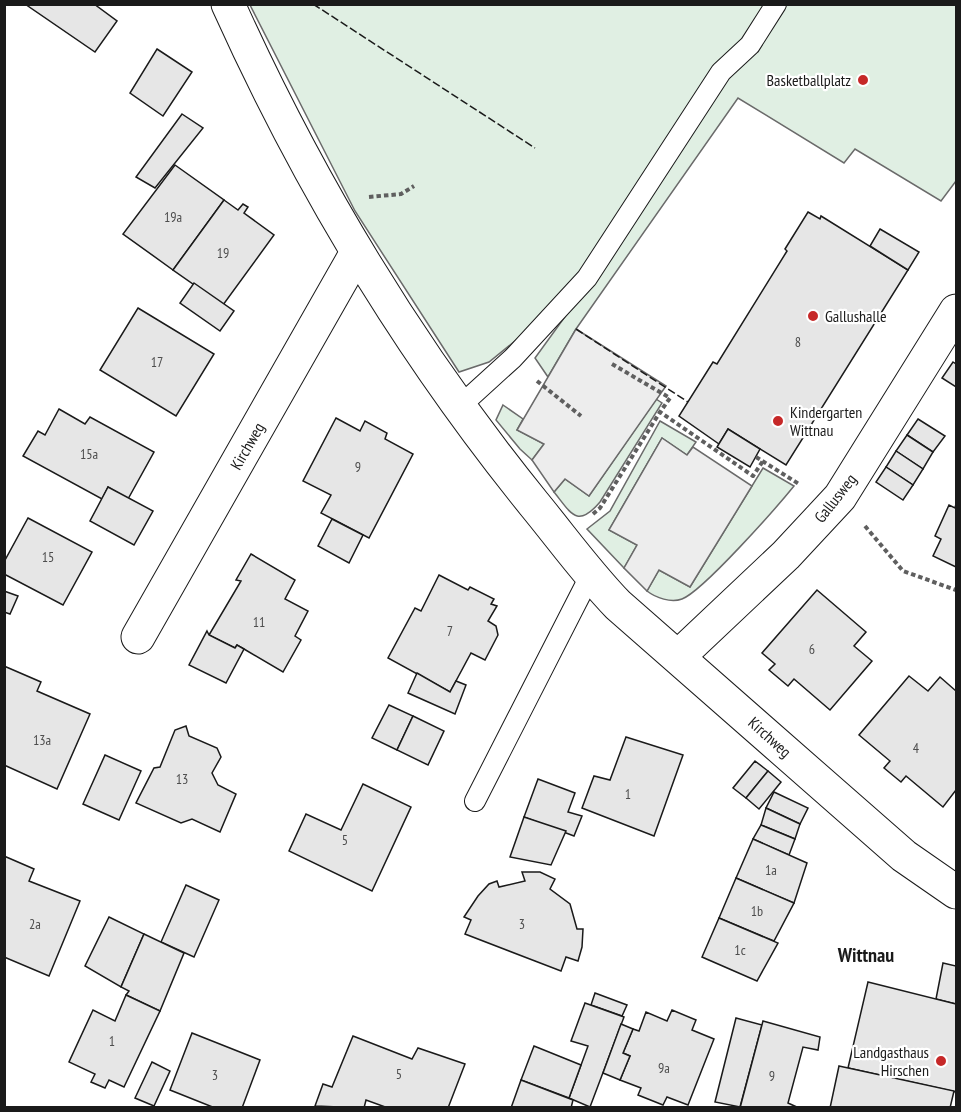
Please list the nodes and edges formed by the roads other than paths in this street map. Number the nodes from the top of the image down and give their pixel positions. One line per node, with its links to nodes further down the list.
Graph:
1 (228, 4): 3 (street, Kirchweg)
2 (776, 4): 5 (lane)
3 (356, 254): 5 (street, Kirchweg); 7 (street, Kirchweg)
4 (957, 311): 8 (street, Gallusweg)
5 (458, 408): 6 (street, Kirchweg)
6 (590, 576): 8 (street, Kirchweg); 9 (lane)
7 (138, 637)
8 (680, 656): 10 (street, Kirchweg)
9 (475, 801)
10 (957, 892)

